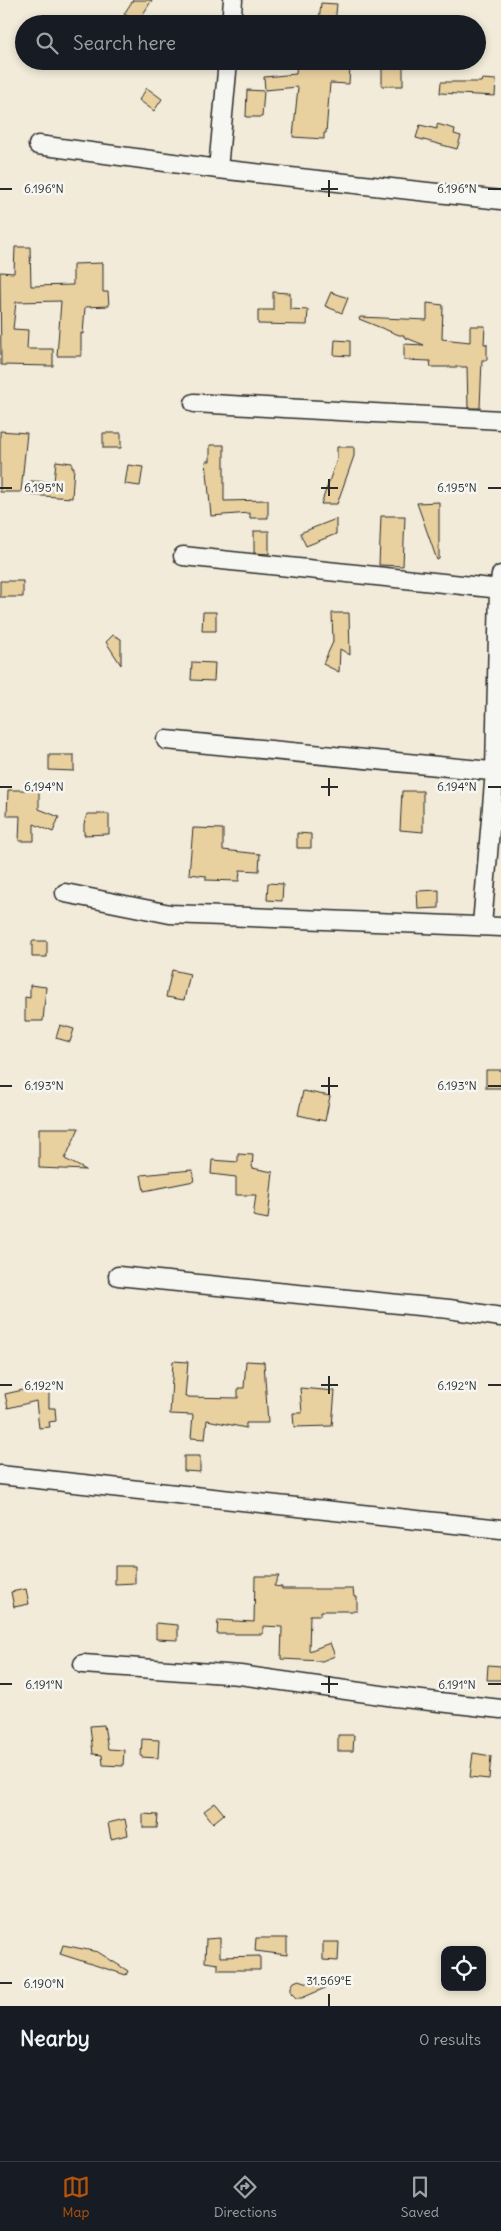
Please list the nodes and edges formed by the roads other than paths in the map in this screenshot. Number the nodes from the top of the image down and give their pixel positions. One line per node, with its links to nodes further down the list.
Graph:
1 (233, 0): 2 (street)
2 (232, 15)
3 (227, 70): 5 (street)
4 (38, 145): 5 (street)
5 (218, 169): 6 (street)
6 (501, 200)
7 (194, 403): 8 (street)
8 (501, 420)
9 (183, 556): 10 (street)
10 (500, 584): 12 (street)
11 (166, 740): 12 (street)
12 (498, 771): 14 (street)
13 (65, 893): 14 (street)
14 (482, 925): 15 (street)
15 (501, 927)
16 (118, 1276): 17 (street)
17 (501, 1317)
18 (0, 1476): 19 (street)
19 (501, 1528)
20 (83, 1664): 21 (street)
21 (501, 1709)

